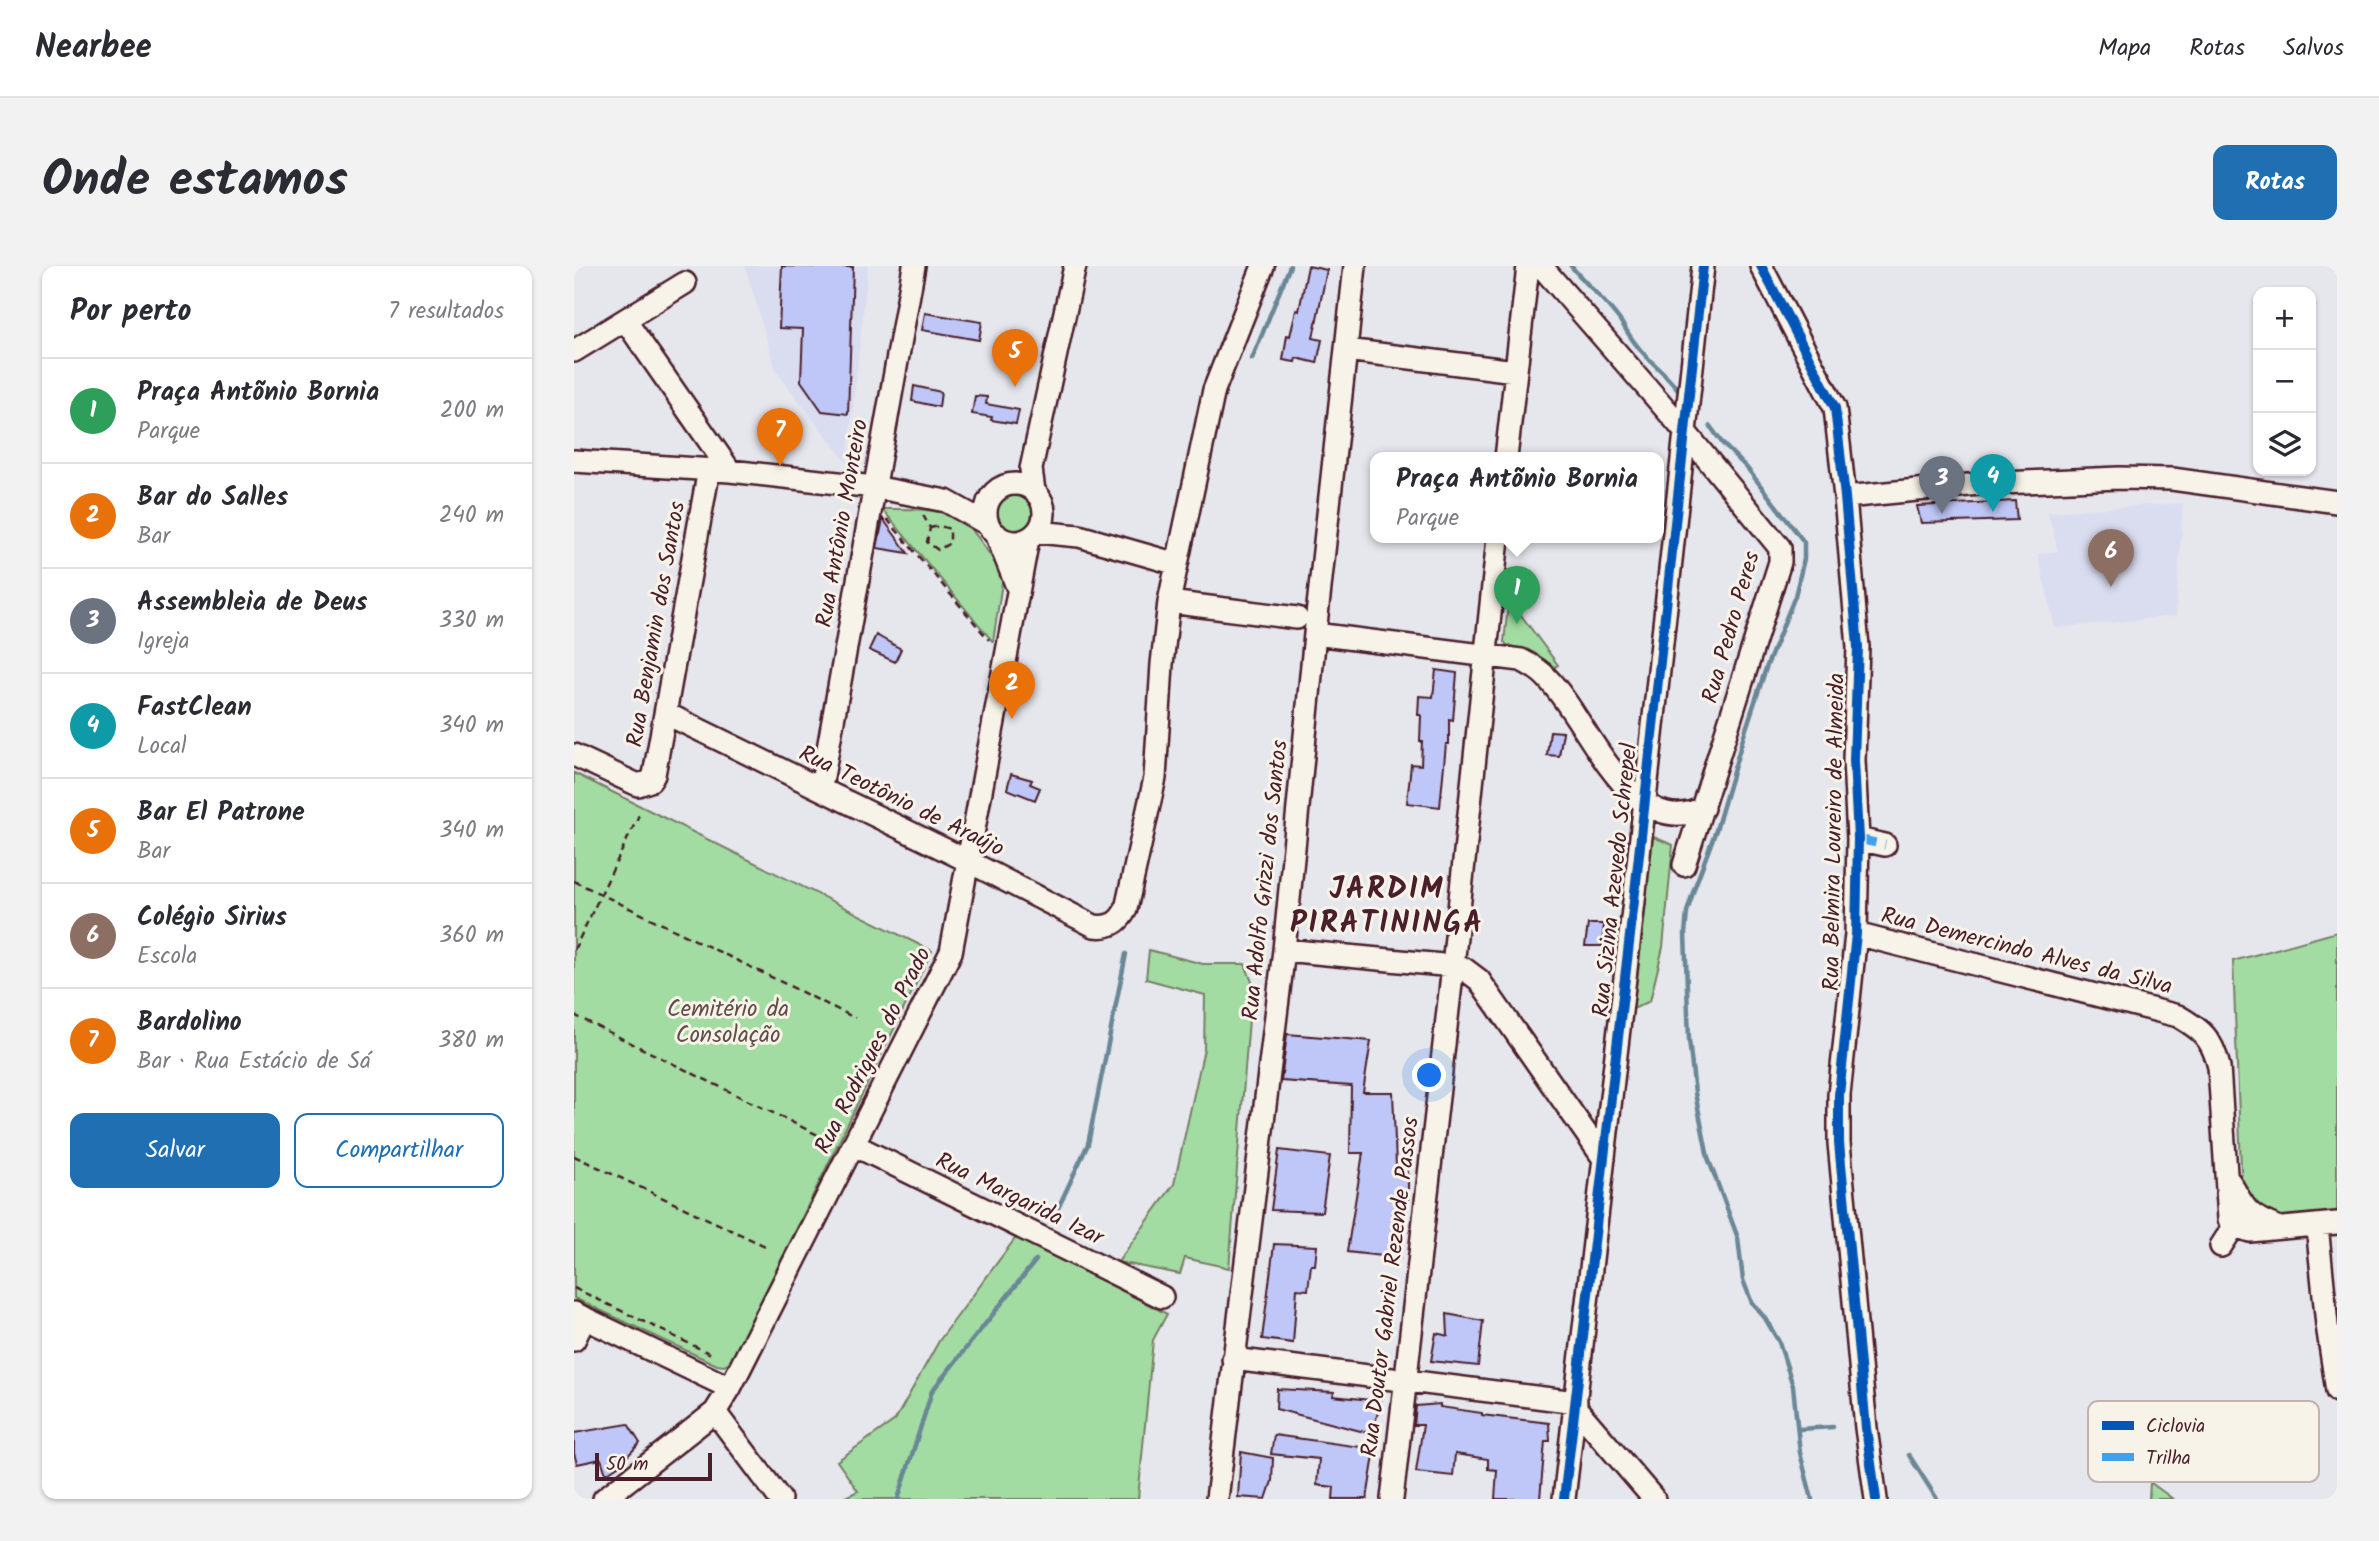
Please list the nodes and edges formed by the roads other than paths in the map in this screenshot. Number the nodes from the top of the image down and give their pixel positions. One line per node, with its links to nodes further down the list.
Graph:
1 (914, 266): 20 (street, Rua Antônio Monteiro)
2 (1075, 266): 18 (street)
3 (1263, 266): 29 (street)
4 (1355, 266): 11 (street, Rua Adolfo Grizzi dos Santos)
5 (1528, 266): 13 (street)
6 (1541, 266): 14 (street)
7 (1703, 266): 14 (street, Rua Sizina Azevedo Schrepel)
8 (1761, 266): 21 (street, Rua Belmira Loureiro de Almeida)
9 (685, 283): 10 (street)
10 (625, 320): 12 (street); 17 (street)
11 (1346, 350): 13 (street); 33 (street, Rua Adolfo Grizzi dos Santos)
12 (574, 351)
13 (1516, 371): 15 (street)
14 (1685, 432): 38 (street, Rua Sizina Azevedo Schrepel); 39 (street, Rua Pedro Peres)
15 (1507, 452)
16 (574, 461): 17 (street)
17 (720, 470): 20 (street); 35 (street, Rua Benjamin dos Santos)
18 (1034, 491): 19 (street); 24 (street)
19 (993, 493): 22 (street); 25 (street)
20 (873, 494): 22 (street); 37 (street, Rua Antônio Monteiro)
21 (1845, 497): 23 (street); 40 (street, Rua Belmira Loureiro de Almeida)
22 (946, 501): 25 (street)
23 (2337, 502)
24 (1044, 511): 26 (street); 27 (street)
25 (992, 530): 26 (street); 30 (street)
26 (1032, 536): 27 (street); 30 (street, Rua Rodrigues do Prado)
27 (1079, 536): 29 (street)
28 (1497, 543): 34 (street, Rua Doutor Gabriel Rezende Passos)
29 (1177, 564): 31 (street)
30 (1018, 589): 42 (street, Rua Rodrigues do Prado)
31 (1169, 602): 32 (street); 42 (street, Rua Teotônio de Araújo)
32 (1297, 618)
33 (1315, 634): 34 (street); 45 (street, Rua Adolfo Grizzi dos Santos)
34 (1486, 655): 38 (street); 46 (street, Rua Doutor Gabriel Rezende Passos)
35 (667, 714): 36 (street, Rua Benjamin dos Santos); 37 (street, Rua Teotônio de Araújo)
36 (574, 755)
37 (821, 788): 42 (street, Rua Teotônio de Araújo)
38 (1644, 805): 39 (street); 47 (street, Rua Sizina Azevedo Schrepel)
39 (1703, 807): 43 (street, Rua Pedro Peres)
40 (1858, 839): 41 (street); 44 (street, Rua Belmira Loureiro de Almeida)
41 (1885, 845)
42 (969, 862): 49 (street, Rua Rodrigues do Prado)
43 (1684, 865)
44 (1856, 934): 51 (street, Rua Demercindo Alves da Silva); 71 (street, Rua Belmira Loureiro de Almeida)
45 (1284, 950): 46 (street); 57 (street, Rua Adolfo Grizzi dos Santos)
46 (1453, 966): 48 (street); 58 (street, Rua Doutor Gabriel Rezende Passos)
47 (1610, 1106): 48 (street); 50 (street, Rua Sizina Azevedo Schrepel)
48 (1573, 1116): 50 (street)
49 (854, 1145): 54 (street, Rua Margarida Izar); 59 (street, Rua Rodrigues do Prado)
50 (1604, 1159): 61 (street, Rua Sizina Azevedo Schrepel)
51 (2225, 1174): 53 (street, Rua Demercindo Alves da Silva); 53 (street, Rua Demercindo Alves da Silva)
52 (2327, 1224): 53 (street); 60 (street)
53 (2277, 1227)
54 (1162, 1297)
55 (579, 1316): 56 (street); 59 (street)
56 (574, 1340)
57 (1233, 1359): 58 (street); 67 (street, Rua Adolfo Grizzi dos Santos)
58 (1404, 1380): 61 (street); 68 (street, Rua Doutor Gabriel Rezende Passos)
59 (730, 1388): 62 (street, Rua Rodrigues do Prado)
60 (2337, 1391)
61 (1575, 1404): 63 (street); 64 (street, Rua Sizina Azevedo Schrepel)
62 (715, 1412): 65 (street, Rua Rodrigues do Prado); 66 (street)
63 (1598, 1437): 64 (street); 70 (street)
64 (1571, 1444): 69 (street, Rua Sizina Azevedo Schrepel)
65 (604, 1499)
66 (780, 1499)
67 (1217, 1499)
68 (1392, 1499)
69 (1564, 1499)
70 (1654, 1499)
71 (1876, 1499)

